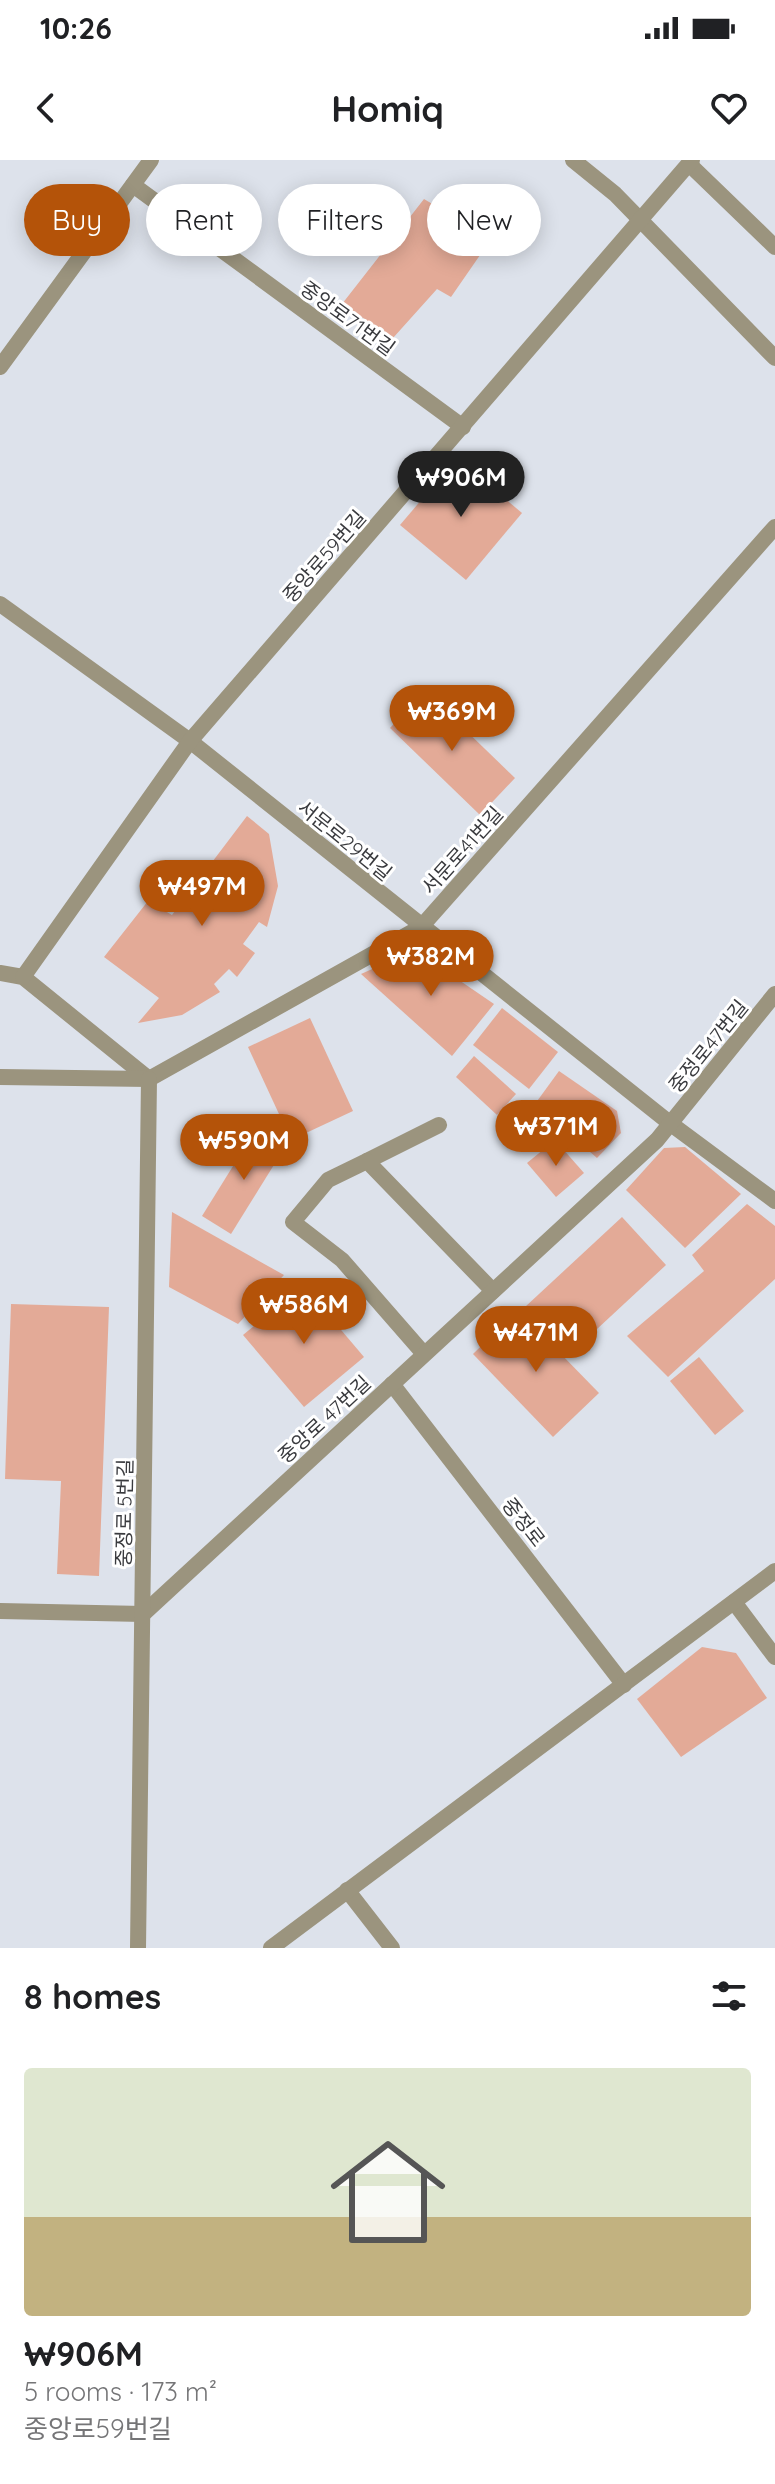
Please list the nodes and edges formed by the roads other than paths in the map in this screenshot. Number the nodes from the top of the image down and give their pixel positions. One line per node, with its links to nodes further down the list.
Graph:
1 (151, 160): 4 (street)
2 (573, 160): 5 (street)
3 (691, 162): 5 (street, 중앙로59번길); 6 (street)
4 (133, 185): 8 (street); 9 (street, 중앙로71번길)
5 (642, 222): 7 (street); 9 (street, 중앙로59번길)
6 (775, 247)
7 (775, 358)
8 (0, 367)
9 (463, 427): 12 (street, 중앙로59번길)
10 (775, 527): 13 (street, 서문로41번길)
11 (0, 604): 12 (street, 서문로29번길)
12 (190, 741): 13 (street, 서문로29번길); 15 (street, 중앙로59번길)
13 (421, 927): 18 (street, 서문로41번길); 19 (street, 서문로29번길)
14 (0, 973): 15 (street)
15 (23, 977): 18 (street)
16 (775, 994): 19 (street, 중정로47번길)
17 (0, 1077): 18 (street, 서문로41번길)
18 (149, 1079): 29 (street, 중정로 5번길)
19 (671, 1124): 22 (street, 서문로29번길); 23 (street, 중앙로 47번길)
20 (439, 1125): 21 (street)
21 (367, 1161): 23 (street); 24 (street)
22 (775, 1201)
23 (493, 1291): 24 (street, 중앙로 47번길)
24 (424, 1354): 25 (street, 중앙로 47번길)
25 (392, 1384): 29 (street, 중앙로 47번길); 31 (street, 중정로)
26 (775, 1571): 27 (street)
27 (734, 1602): 30 (street); 31 (street)
28 (0, 1611): 29 (street)
29 (143, 1614): 33 (street, 중정로 5번길)
30 (775, 1657)
31 (624, 1685): 32 (street)
32 (347, 1890): 34 (street); 35 (street)
33 (138, 1948)
34 (271, 1948)
35 (392, 1948)

